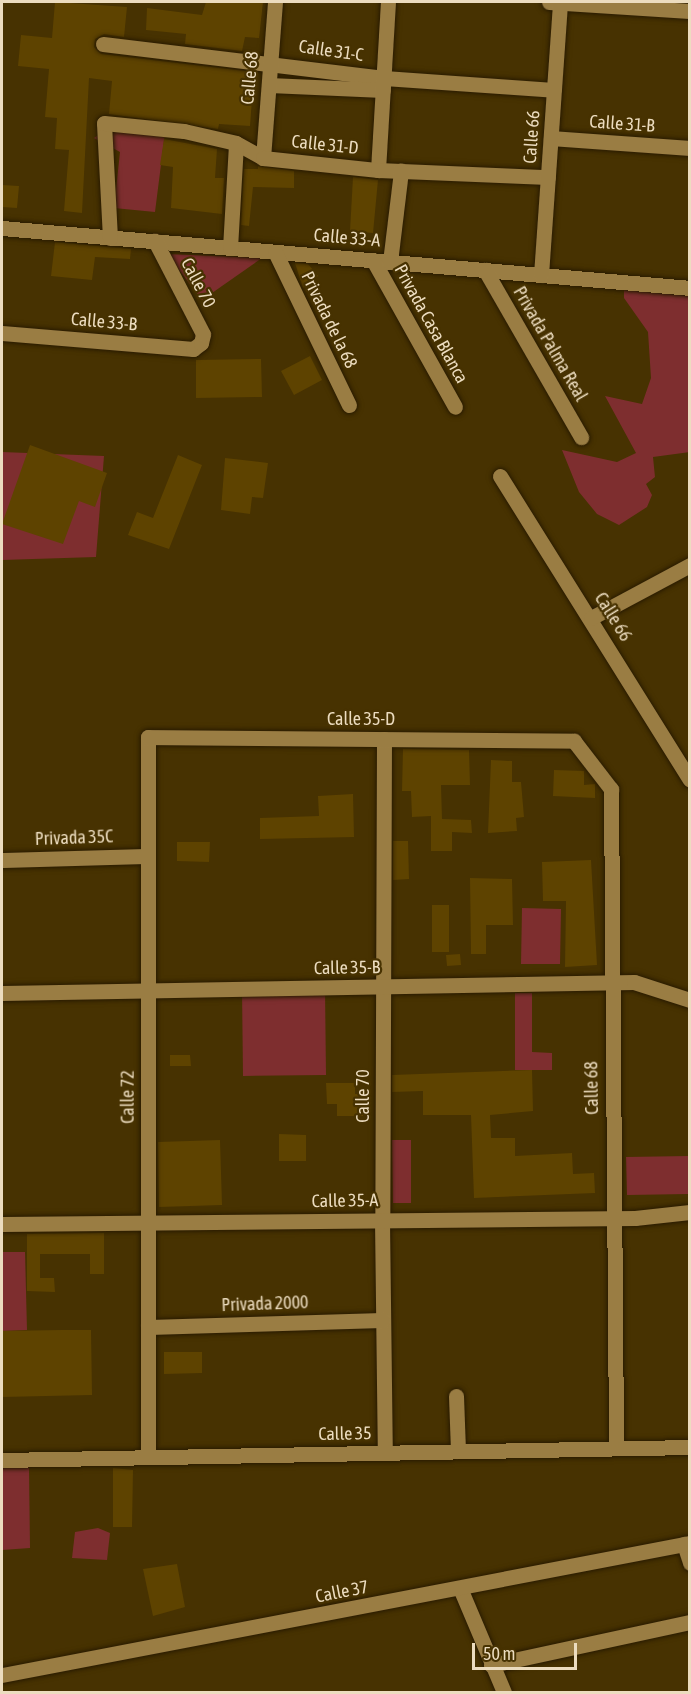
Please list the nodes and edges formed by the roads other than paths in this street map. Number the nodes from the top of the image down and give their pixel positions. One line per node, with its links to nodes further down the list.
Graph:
1 (275, 2): 6 (street, Calle 68)
2 (388, 2): 7 (street)
3 (557, 2): 4 (street); 9 (street, Calle 66)
4 (690, 11)
5 (103, 44): 6 (street, Calle 31-C)
6 (271, 62): 7 (street, Calle 31-C); 8 (street, Calle 68)
7 (383, 84): 8 (street); 9 (street, Calle 31-C); 14 (street)
8 (269, 85): 13 (street, Calle 68)
9 (554, 90): 10 (street, Calle 66)
10 (551, 138): 12 (street, Calle 31-B); 16 (street, Calle 66)
11 (236, 144): 13 (street, Calle 31-D); 18 (street, Calle 31-D); 20 (street)
12 (690, 148)
13 (263, 158): 14 (street, Calle 31-D)
14 (378, 170): 15 (street, Calle 31-D)
15 (401, 171): 16 (street, Calle 31-D); 23 (street)
16 (548, 177): 25 (street, Calle 66)
17 (2, 228): 18 (street, Calle 33-A)
18 (110, 238): 19 (street, Calle 33-A)
19 (155, 242): 20 (street, Calle 33-A); 28 (street, Calle 70)
20 (230, 248): 21 (street, Calle 33-A)
21 (275, 252): 22 (street, Calle 33-A); 29 (street, Privada de la 68)
22 (373, 260): 23 (street, Calle 33-A); 30 (street, Privada Casa Blanca)
23 (390, 262): 24 (street, Calle 33-A)
24 (485, 270): 25 (street, Calle 33-A); 31 (street, Privada Palma Real)
25 (541, 275): 26 (street, Calle 33-A)
26 (690, 288)
27 (2, 333): 28 (street, Calle 33-B)
28 (201, 344)
29 (349, 405)
30 (455, 407)
31 (581, 437)
32 (500, 476): 34 (street, Calle 66)
33 (690, 565): 34 (street)
34 (591, 618): 38 (street, Calle 66)
35 (148, 737): 36 (street, Calle 35-D); 39 (street, Calle 72)
36 (384, 739): 37 (street, Calle 35-D); 42 (street, Calle 70)
37 (574, 741): 41 (street, Calle 68)
38 (690, 780)
39 (147, 856): 40 (street, Privada 35C); 43 (street, Calle 72)
40 (2, 860)
41 (610, 982): 42 (street, Calle 35-B); 45 (street, Calle 35-B); 47 (street, Calle 68)
42 (385, 987): 43 (street, Calle 35-B); 48 (street, Calle 70)
43 (148, 992): 44 (street, Calle 35-B); 50 (street, Calle 72)
44 (2, 993)
45 (690, 1000)
46 (690, 1212): 47 (street, Calle 35-A)
47 (613, 1218): 48 (street, Calle 35-A); 54 (street, Calle 68)
48 (382, 1220): 50 (street, Calle 35-A); 51 (street, Calle 70)
49 (2, 1224): 50 (street, Calle 35-A)
50 (147, 1224): 52 (street, Calle 72)
51 (383, 1320): 52 (street, Privada 2000); 57 (street, Calle 70)
52 (148, 1327): 58 (street, Calle 72)
53 (456, 1396): 56 (street)
54 (616, 1447): 55 (street, Calle 35); 56 (street, Calle 35)
55 (690, 1447)
56 (458, 1451): 57 (street, Calle 35)
57 (385, 1453): 58 (street, Calle 35)
58 (148, 1457): 59 (street, Calle 35)
59 (2, 1460)
60 (687, 1544): 61 (street); 62 (street, Calle 37)
61 (690, 1563)
62 (460, 1588): 64 (street); 65 (street, Calle 37)
63 (690, 1622): 64 (street)
64 (491, 1665): 66 (street)
65 (2, 1675)
66 (504, 1692)

